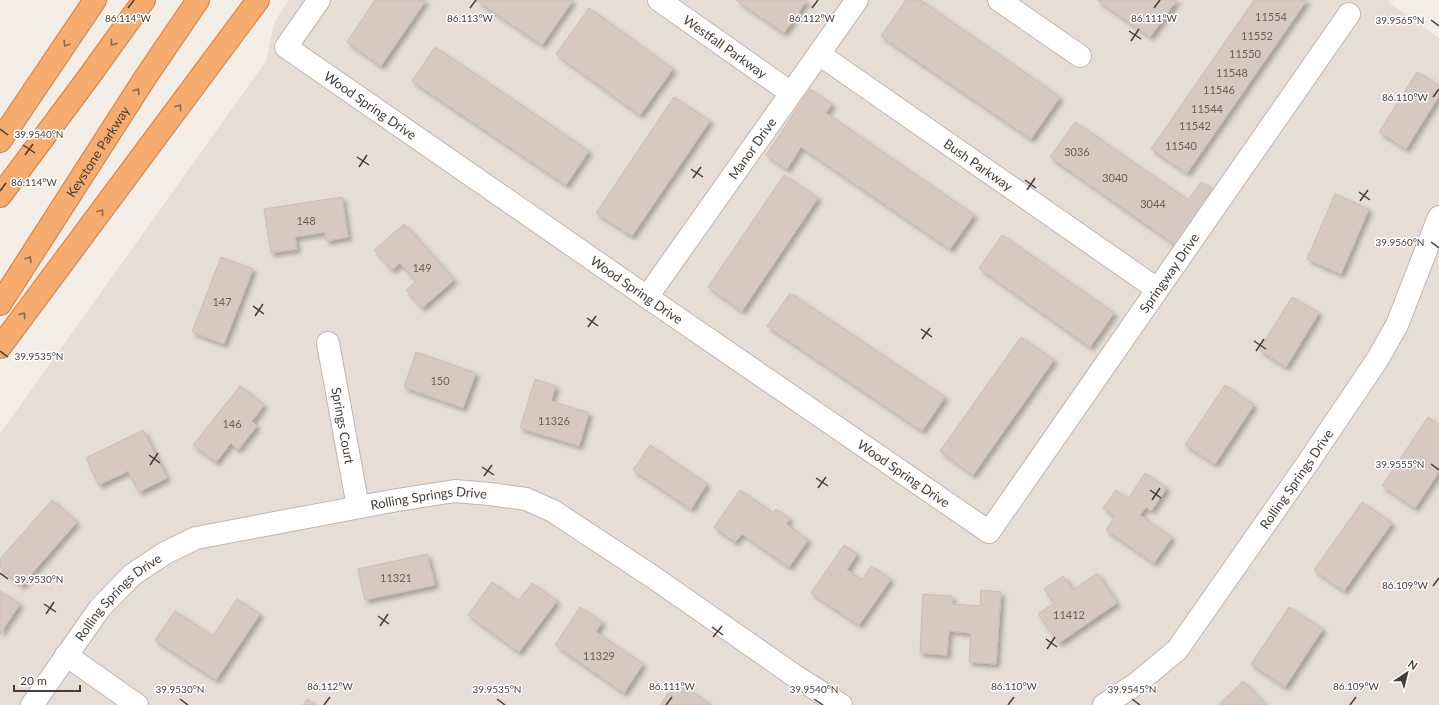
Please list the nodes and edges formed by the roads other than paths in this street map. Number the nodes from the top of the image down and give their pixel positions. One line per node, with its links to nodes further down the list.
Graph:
1 (95, 0): 13 (highway, one-way to 13)
2 (144, 0): 14 (highway, one-way to 14)
3 (198, 0): 18 (highway, Keystone Parkway, one-way to 3)
4 (258, 0): 20 (highway, one-way to 4)
5 (319, 0): 17 (street, Wood Spring Drive)
6 (659, 0): 12 (street, Westfall Parkway)
7 (857, 0): 10 (street, Manor Drive)
8 (999, 0): 11 (street)
9 (1349, 14): 16 (street, Springway Drive)
10 (819, 54): 12 (street, Manor Drive); 16 (street, Bush Parkway)
11 (1080, 56)
12 (791, 93): 17 (street, Manor Drive)
13 (0, 141)
14 (0, 196)
15 (1439, 217): 27 (street, Rolling Springs Drive)
16 (1157, 289): 22 (street, Springway Drive)
17 (647, 297): 22 (street, Wood Spring Drive)
18 (0, 304)
19 (328, 343): 21 (street, Springs Court)
20 (0, 347)
21 (358, 507): 23 (street, Rolling Springs Drive); 26 (street, Rolling Springs Drive)
22 (989, 532)
23 (66, 656): 24 (street, Rolling Springs Drive); 25 (street)
24 (32, 705)
25 (137, 705)
26 (841, 705)
27 (1104, 705)

